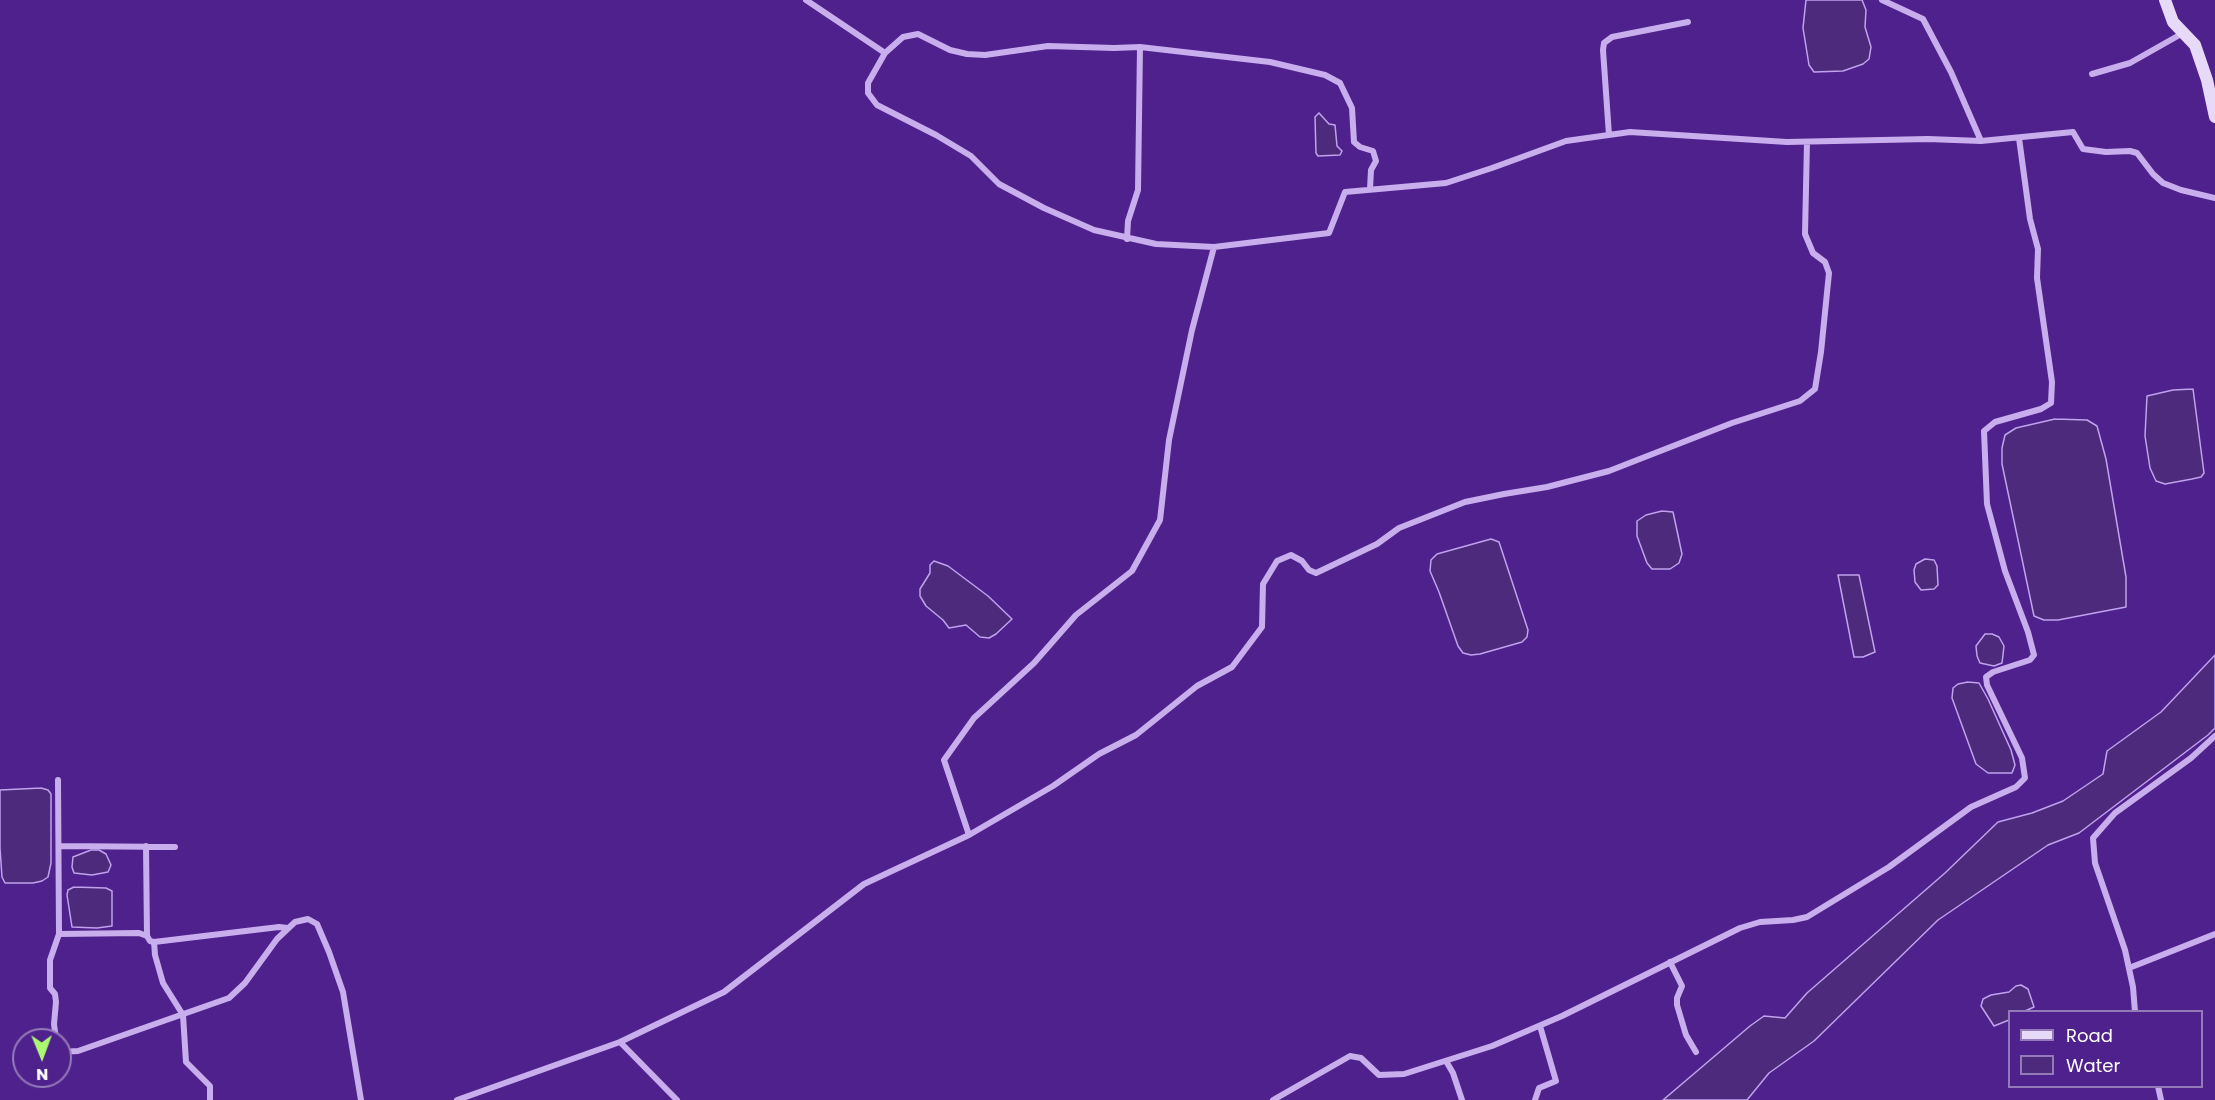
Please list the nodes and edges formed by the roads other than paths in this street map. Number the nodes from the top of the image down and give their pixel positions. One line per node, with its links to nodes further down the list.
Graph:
1 (806, 0): 7 (street)
2 (1882, 0): 12 (street)
3 (2165, 0): 5 (main road)
4 (1688, 22): 10 (street)
5 (2183, 33): 8 (street); 9 (main road)
6 (1140, 47): 7 (street); 14 (street); 16 (street)
7 (885, 52): 16 (street)
8 (2092, 74)
9 (2215, 117)
10 (1609, 135): 13 (street); 14 (street)
11 (2019, 138): 12 (street); 15 (street); 29 (street)
12 (1981, 141): 13 (street)
13 (1807, 142): 20 (street)
14 (1370, 189): 17 (street)
15 (2215, 198)
16 (1127, 238): 17 (street)
17 (1214, 247): 20 (street)
18 (2215, 736): 30 (street)
19 (58, 780): 21 (street)
20 (969, 835): 35 (street)
21 (60, 846): 22 (street); 25 (street)
22 (146, 846): 23 (street); 27 (street)
23 (175, 847)
24 (288, 928): 28 (street); 32 (street); 40 (street)
25 (59, 934): 27 (street); 34 (street)
26 (2215, 934): 30 (street)
27 (147, 936): 28 (street)
28 (154, 942): 32 (street)
29 (1670, 962): 33 (street); 37 (street)
30 (2129, 968): 31 (street)
31 (2135, 1010)
32 (183, 1015): 36 (street); 39 (street)
33 (1540, 1026): 38 (street); 45 (street)
34 (54, 1028)
35 (620, 1042): 41 (street); 42 (street)
36 (72, 1051)
37 (1696, 1052)
38 (1446, 1061): 43 (street); 44 (street)
39 (210, 1100)
40 (361, 1100)
41 (457, 1100)
42 (676, 1100)
43 (1273, 1100)
44 (1462, 1100)
45 (1535, 1100)

